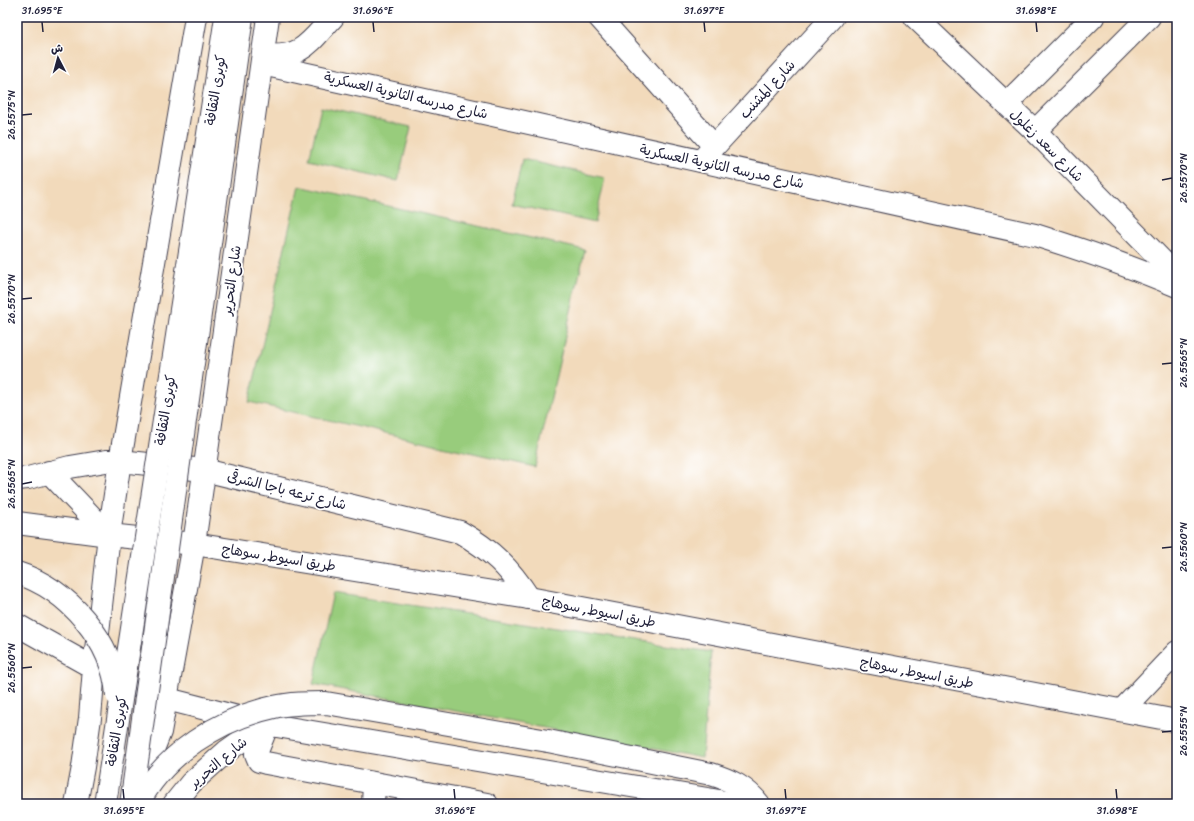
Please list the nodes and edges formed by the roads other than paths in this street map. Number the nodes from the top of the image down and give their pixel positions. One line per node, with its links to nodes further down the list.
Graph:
1 (196, 17): 18 (main road)
2 (226, 17): 17 (main road, كوبرى الثقافة)
3 (242, 17): 17 (main road, كوبرى الثقافة)
4 (268, 17): 11 (main road, شارع التحرير)
5 (333, 17): 11 (main road)
6 (599, 17): 14 (main road)
7 (833, 17): 14 (main road, شارع المشنب)
8 (915, 17): 12 (main road, شارع سعد زغلول)
9 (1093, 17): 12 (main road)
10 (1149, 17): 13 (main road)
11 (262, 59): 14 (main road, شارع مدرسه الثانوية العسكرية); 19 (main road, شارع التحرير)
12 (1006, 104): 13 (main road, شارع سعد زغلول)
13 (1034, 131): 15 (main road, شارع سعد زغلول)
14 (708, 154): 16 (main road, شارع مدرسه الثانوية العسكرية)
15 (1177, 276)
16 (1177, 286)
17 (181, 376): 32 (main road, كوبرى الثقافة, bridge); 39 (main road, كوبرى الثقافة, bridge)
18 (120, 461): 19 (main road, شارع ترعه باجا الشرقى); 20 (main road, شارع ترعه باجا الشرقى); 23 (main road)
19 (204, 470): 24 (main road, شارع التحرير); 26 (main road, شارع ترعه باجا الشرقى)
20 (49, 472): 21 (main road, شارع ترعه باجا الشرقى); 23 (main road)
21 (17, 479)
22 (17, 523): 23 (main road, طريق اسيوط, سوهاج)
23 (110, 535): 24 (main road, طريق اسيوط, سوهاج); 29 (main road)
24 (194, 544): 26 (main road, طريق اسيوط, سوهاج); 30 (main road, شارع التحرير)
25 (17, 573): 32 (main road, bridge)
26 (529, 598): 31 (main road, طريق اسيوط, سوهاج)
27 (17, 625): 29 (main road)
28 (1177, 652): 31 (main road)
29 (94, 668): 30 (main road); 36 (main road)
30 (167, 699): 34 (main road); 38 (main road, شارع التحرير)
31 (1122, 710): 33 (main road, طريق اسيوط, سوهاج)
32 (119, 714): 37 (main road, كوبرى الثقافة, bridge)
33 (1177, 721)
34 (267, 724): 35 (main road); 41 (main road, شارع التحرير); 43 (main road)
35 (374, 794): 42 (main road)
36 (76, 804)
37 (105, 804)
38 (125, 804)
39 (131, 804)
40 (138, 804): 44 (main road, bridge)
41 (174, 804)
42 (487, 804)
43 (737, 804)
44 (759, 804)

